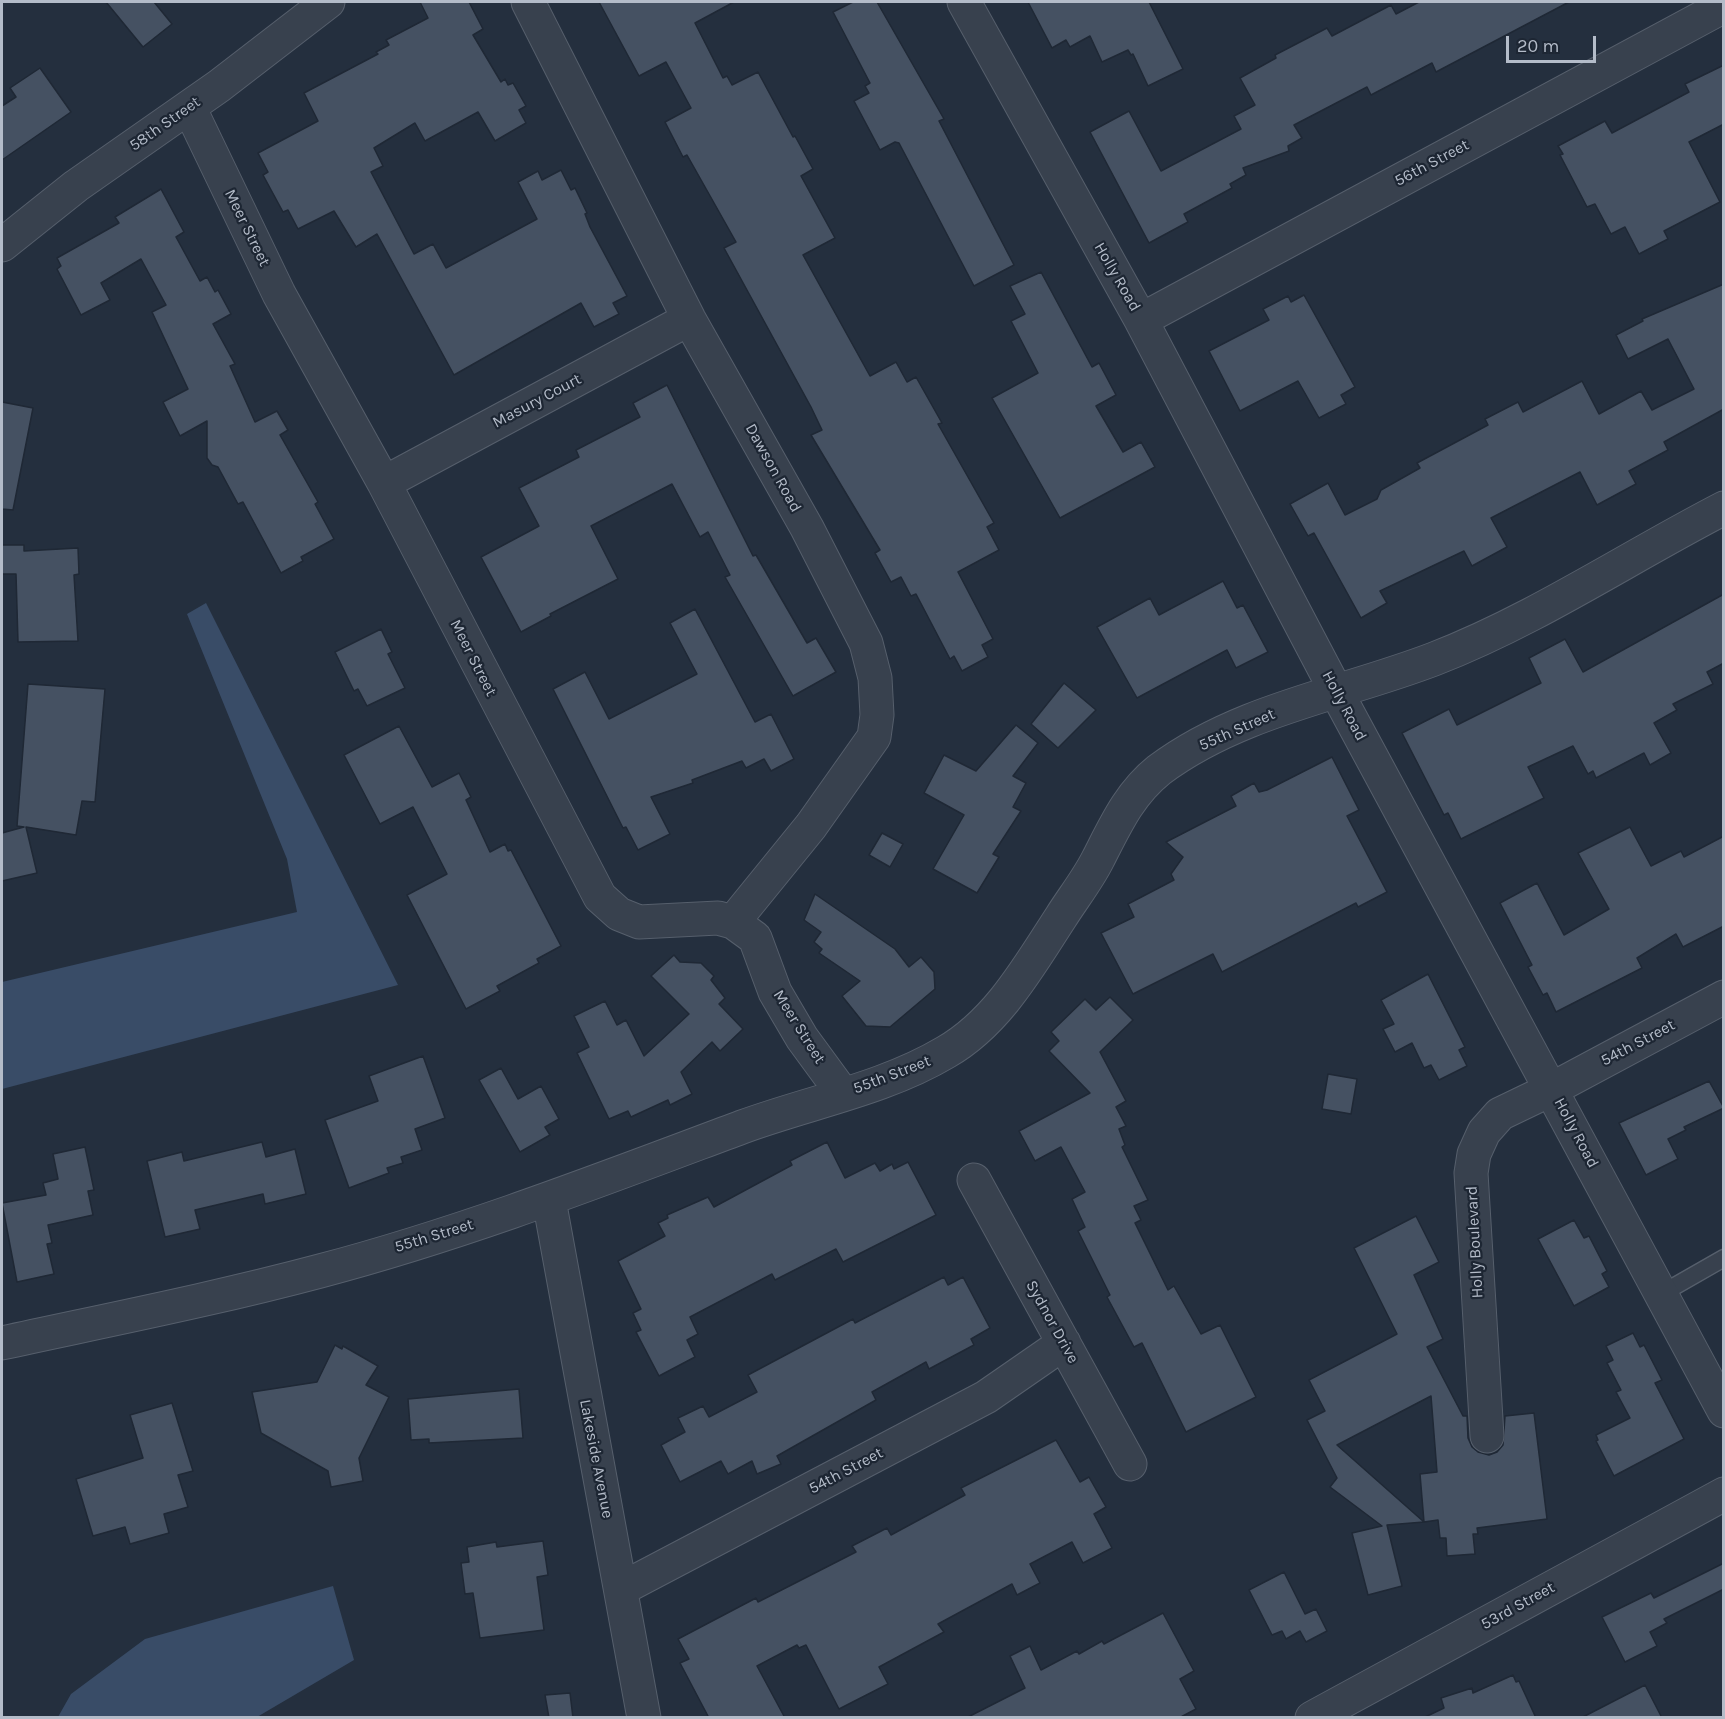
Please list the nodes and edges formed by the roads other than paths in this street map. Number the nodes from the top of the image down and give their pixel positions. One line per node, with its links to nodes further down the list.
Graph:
1 (328, 2): 5 (street, 58th Street)
2 (528, 2): 7 (street, Dawson Road)
3 (964, 2): 8 (street, Holly Road)
4 (1724, 6): 8 (street, 56th Street)
5 (189, 107): 6 (street, 58th Street); 9 (street, Meer Street)
6 (2, 245)
7 (689, 320): 9 (street, Masury Court); 12 (street, Dawson Road)
8 (1141, 320): 11 (street, Holly Road)
9 (384, 483): 12 (street, Meer Street)
10 (1724, 508): 11 (street, 55th Street)
11 (1337, 693): 14 (street, Holly Road); 15 (street, 55th Street)
12 (733, 922): 15 (street, Meer Street)
13 (1724, 997): 14 (street, 54th Street)
14 (1552, 1089): 19 (street, Holly Road); 23 (street, Holly Boulevard)
15 (843, 1094): 17 (street, 55th Street)
16 (974, 1180): 21 (street, Sydnor Drive)
17 (549, 1200): 20 (street, 55th Street); 26 (street, Lakeside Avenue)
18 (1724, 1258): 19 (lane)
19 (1661, 1294): 22 (street, Holly Road)
20 (2, 1343)
21 (1064, 1343): 24 (street, Sydnor Drive); 26 (street, 54th Street)
22 (1724, 1411)
23 (1487, 1436)
24 (1130, 1464)
25 (1724, 1494): 28 (street, 53rd Street)
26 (621, 1589): 27 (street, Lakeside Avenue)
27 (644, 1718)
28 (1312, 1718)

